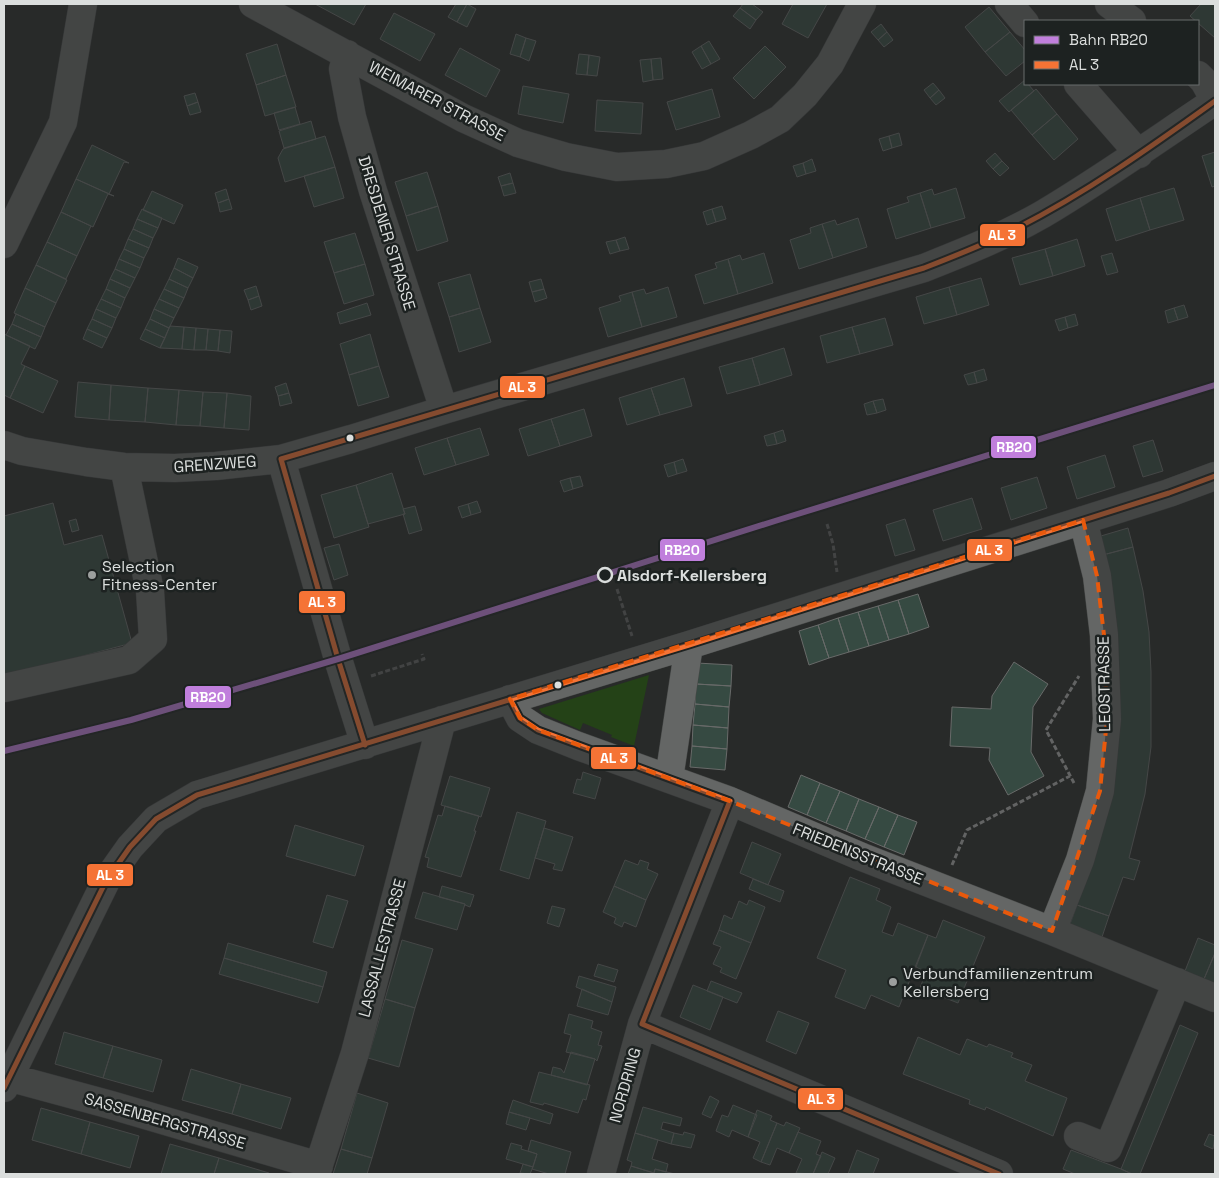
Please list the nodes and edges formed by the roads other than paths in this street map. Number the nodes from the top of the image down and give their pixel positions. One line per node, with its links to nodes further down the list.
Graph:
1 (83, 4): 13 (street)
2 (253, 4): 8 (street, WEIMARER STRASSE)
3 (862, 4): 8 (street, WEIMARER STRASSE)
4 (1009, 4): 7 (street)
5 (1109, 4): 6 (street)
6 (1131, 20)
7 (1024, 22)
8 (347, 54): 14 (street, DRESDENER STRASSE)
9 (1199, 75): 11 (street)
10 (1079, 85): 12 (street)
11 (1215, 101): 12 (street, GRENZWEG)
12 (1139, 154): 14 (street, GRENZWEG)
13 (4, 244)
14 (444, 410): 16 (street, GRENZWEG)
15 (4, 445): 17 (street, GRENZWEG)
16 (281, 459): 17 (street, GRENZWEG); 24 (street)
17 (124, 467): 21 (street)
18 (1215, 476): 19 (street)
19 (1083, 520): 20 (street); 27 (street, LEOSTRASSE)
20 (689, 645): 22 (street); 25 (street)
21 (4, 688)
22 (510, 699): 23 (street); 25 (street, FRIEDENSSTRASSE)
23 (442, 720): 24 (street); 34 (street, LASSALLESTRASSE)
24 (365, 745): 31 (street)
25 (669, 779): 26 (street, FRIEDENSSTRASSE)
26 (730, 801): 27 (street, FRIEDENSSTRASSE); 30 (street, NORDRING)
27 (1052, 931): 28 (street, FRIEDENSSTRASSE)
28 (1177, 982): 29 (street, FRIEDENSSTRASSE); 32 (street)
29 (1215, 998)
30 (642, 1024): 33 (street); 35 (street, NORDRING)
31 (6, 1080): 34 (street, SASSENBERGSTRASSE)
32 (1078, 1136)
33 (966, 1168): 36 (street)
34 (318, 1170)
35 (601, 1174)
36 (999, 1174)

